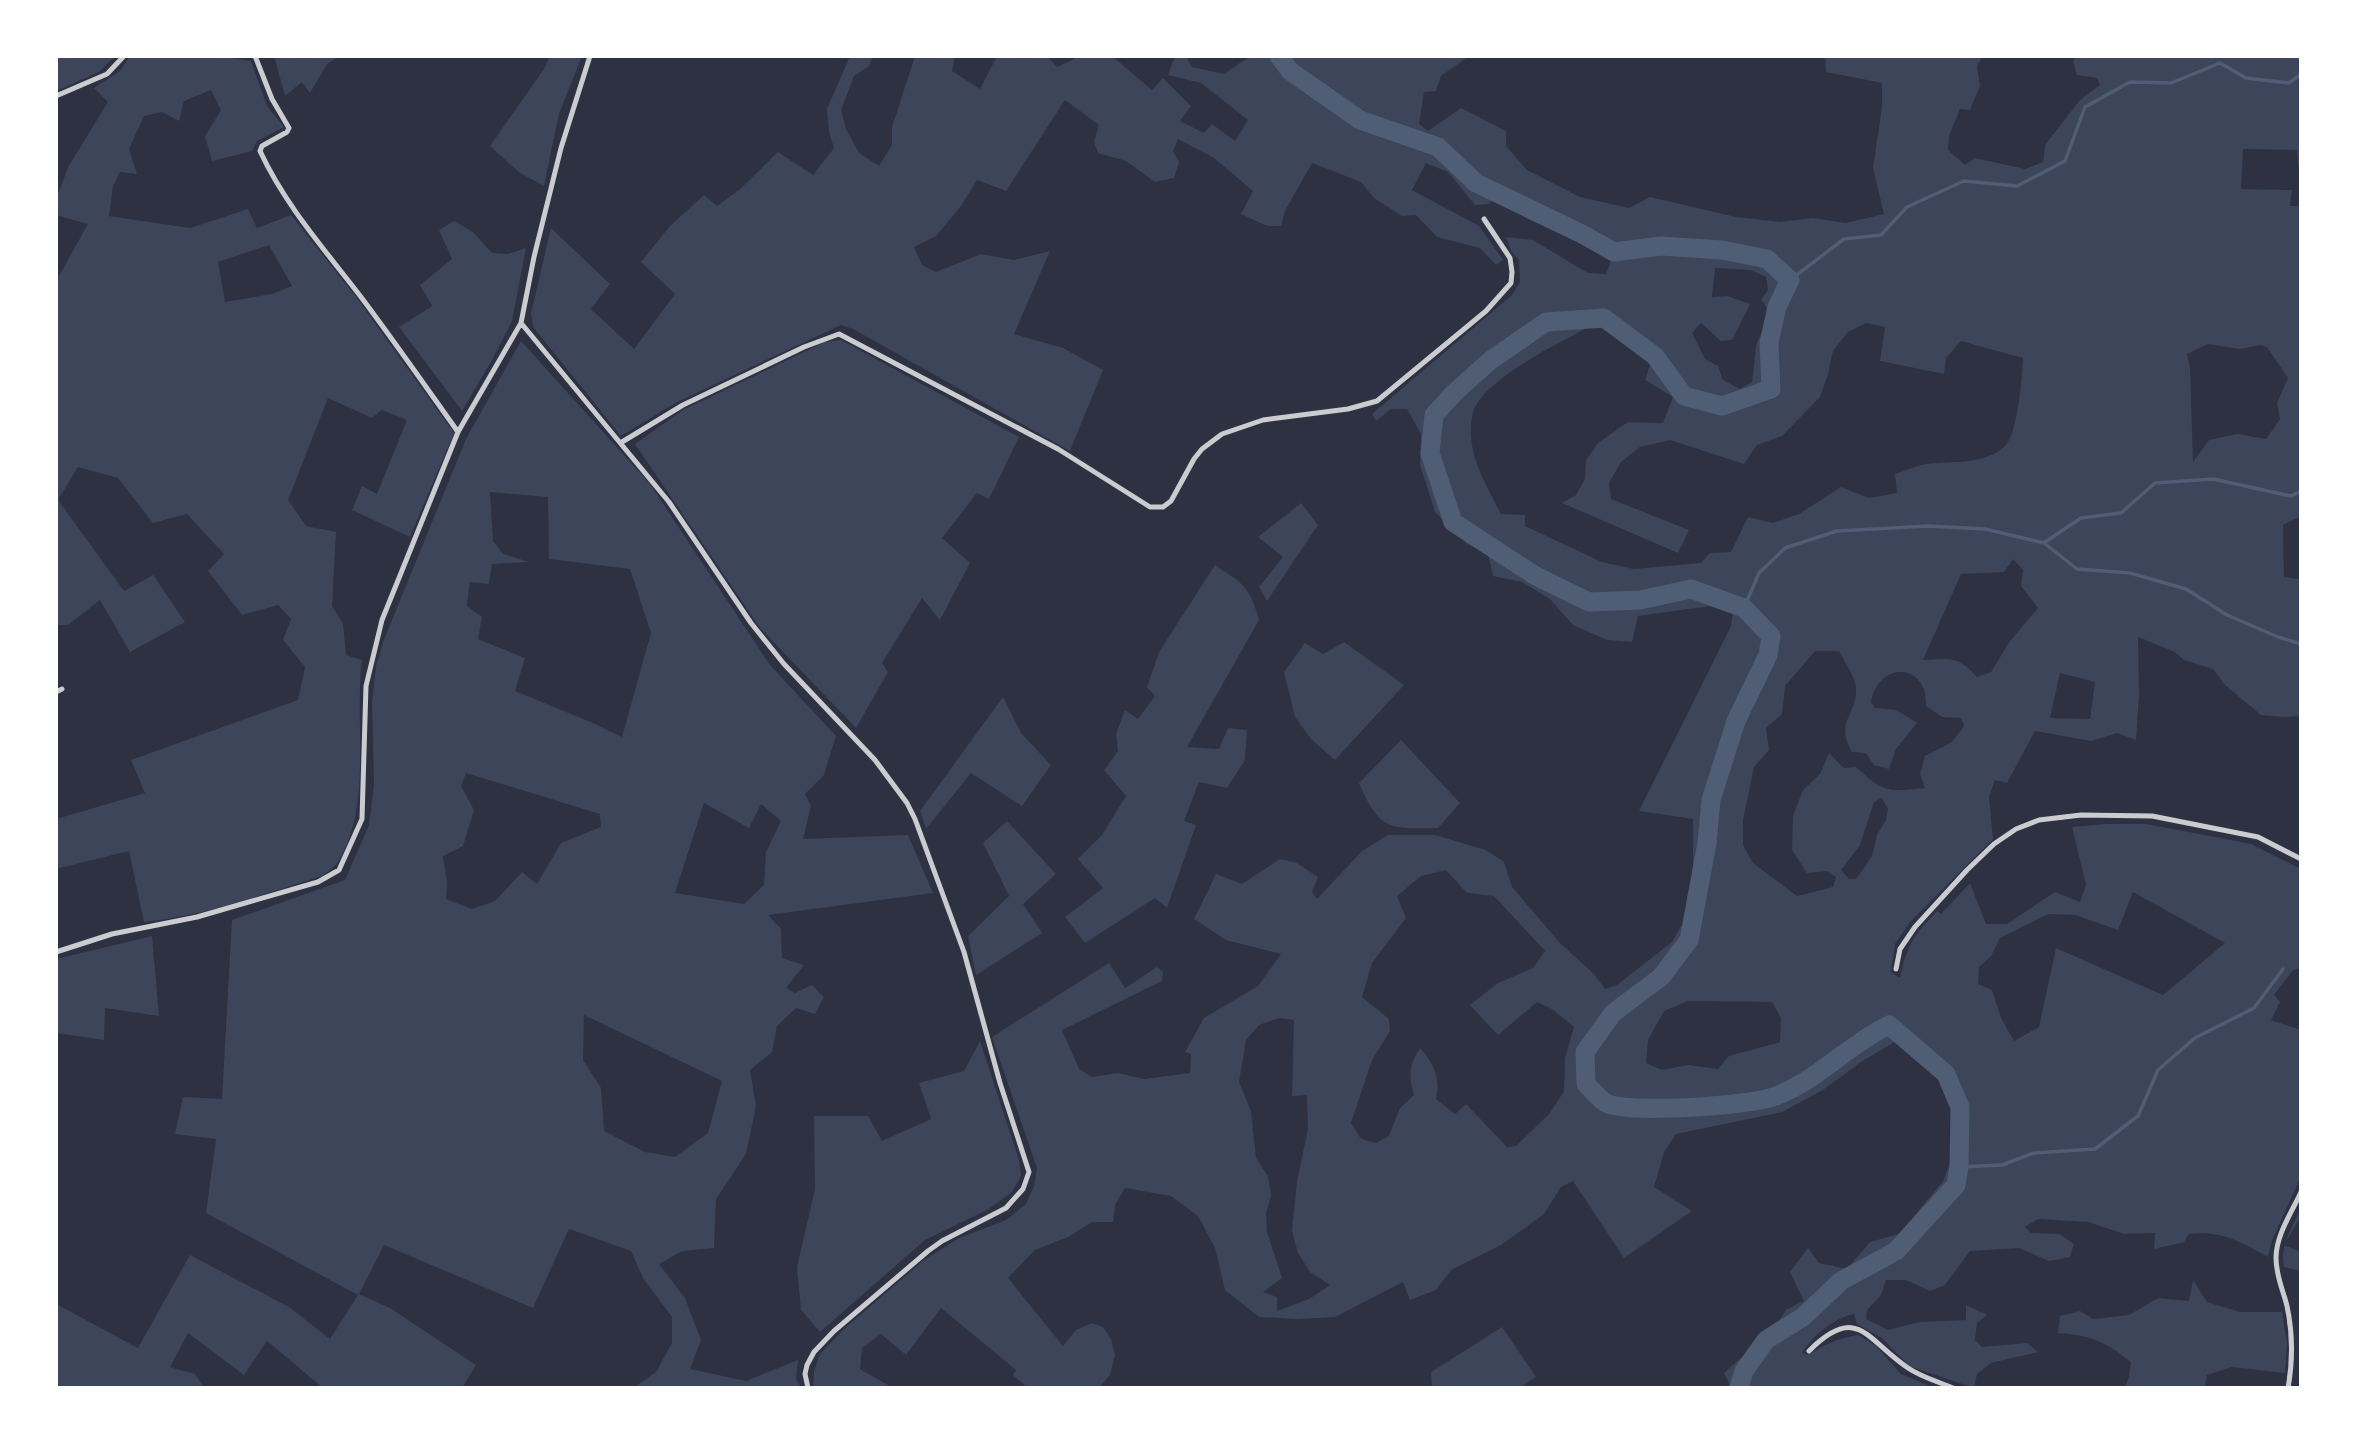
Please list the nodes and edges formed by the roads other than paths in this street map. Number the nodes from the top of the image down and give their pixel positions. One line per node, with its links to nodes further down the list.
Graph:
1 (124, 56): 4 (street)
2 (255, 56): 7 (street)
3 (590, 56): 6 (street)
4 (56, 96)
5 (1484, 219): 8 (street)
6 (521, 323): 7 (street); 8 (street)
7 (458, 432): 10 (street)
8 (622, 442): 14 (street)
9 (2301, 859): 11 (street)
10 (56, 952)
11 (1896, 969)
12 (2301, 1192): 16 (street)
13 (1808, 1351): 15 (street)
14 (808, 1388)
15 (1953, 1388)
16 (2288, 1388)

